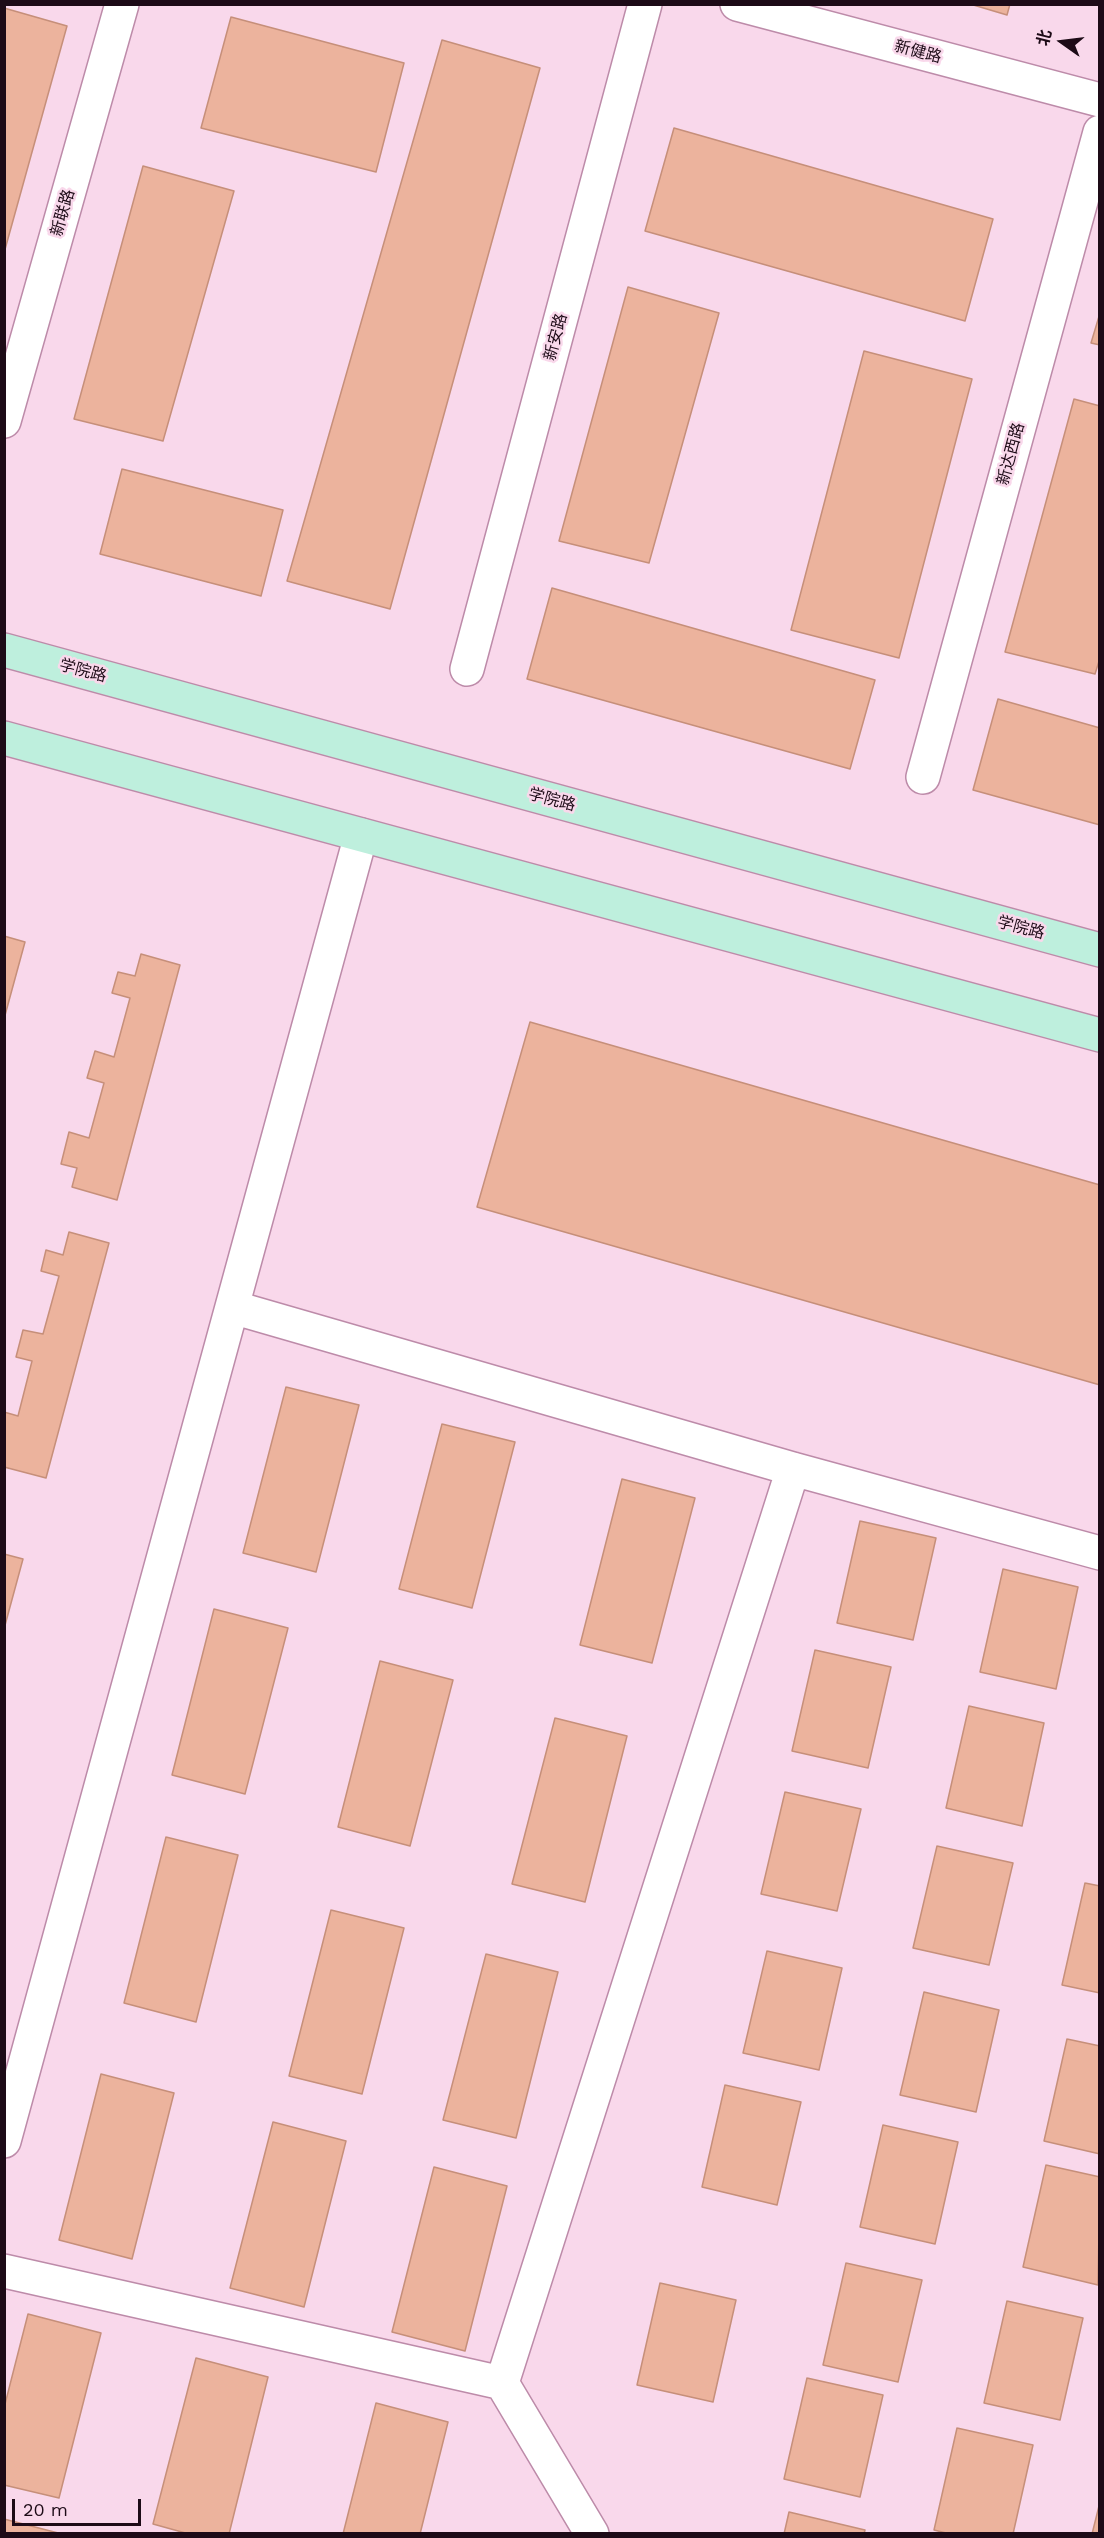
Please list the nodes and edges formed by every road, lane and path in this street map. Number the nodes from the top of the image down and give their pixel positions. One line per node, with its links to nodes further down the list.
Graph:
1 (122, 4): 6 (street, 新联路)
2 (645, 4): 8 (street, 新安路)
3 (737, 4): 4 (street, 新健路)
4 (1100, 100)
5 (1100, 132): 10 (street, 新达西路)
6 (4, 421)
7 (4, 650): 12 (main road, 学院路)
8 (467, 669)
9 (4, 738): 11 (main road)
10 (923, 777)
11 (361, 835): 13 (main road); 14 (street)
12 (1100, 950)
13 (1100, 1035)
14 (232, 1307): 15 (street); 17 (street)
15 (793, 1469): 16 (street); 19 (street)
16 (1100, 1553)
17 (4, 2141)
18 (4, 2271): 19 (street)
19 (502, 2383): 20 (street)
20 (592, 2534)

